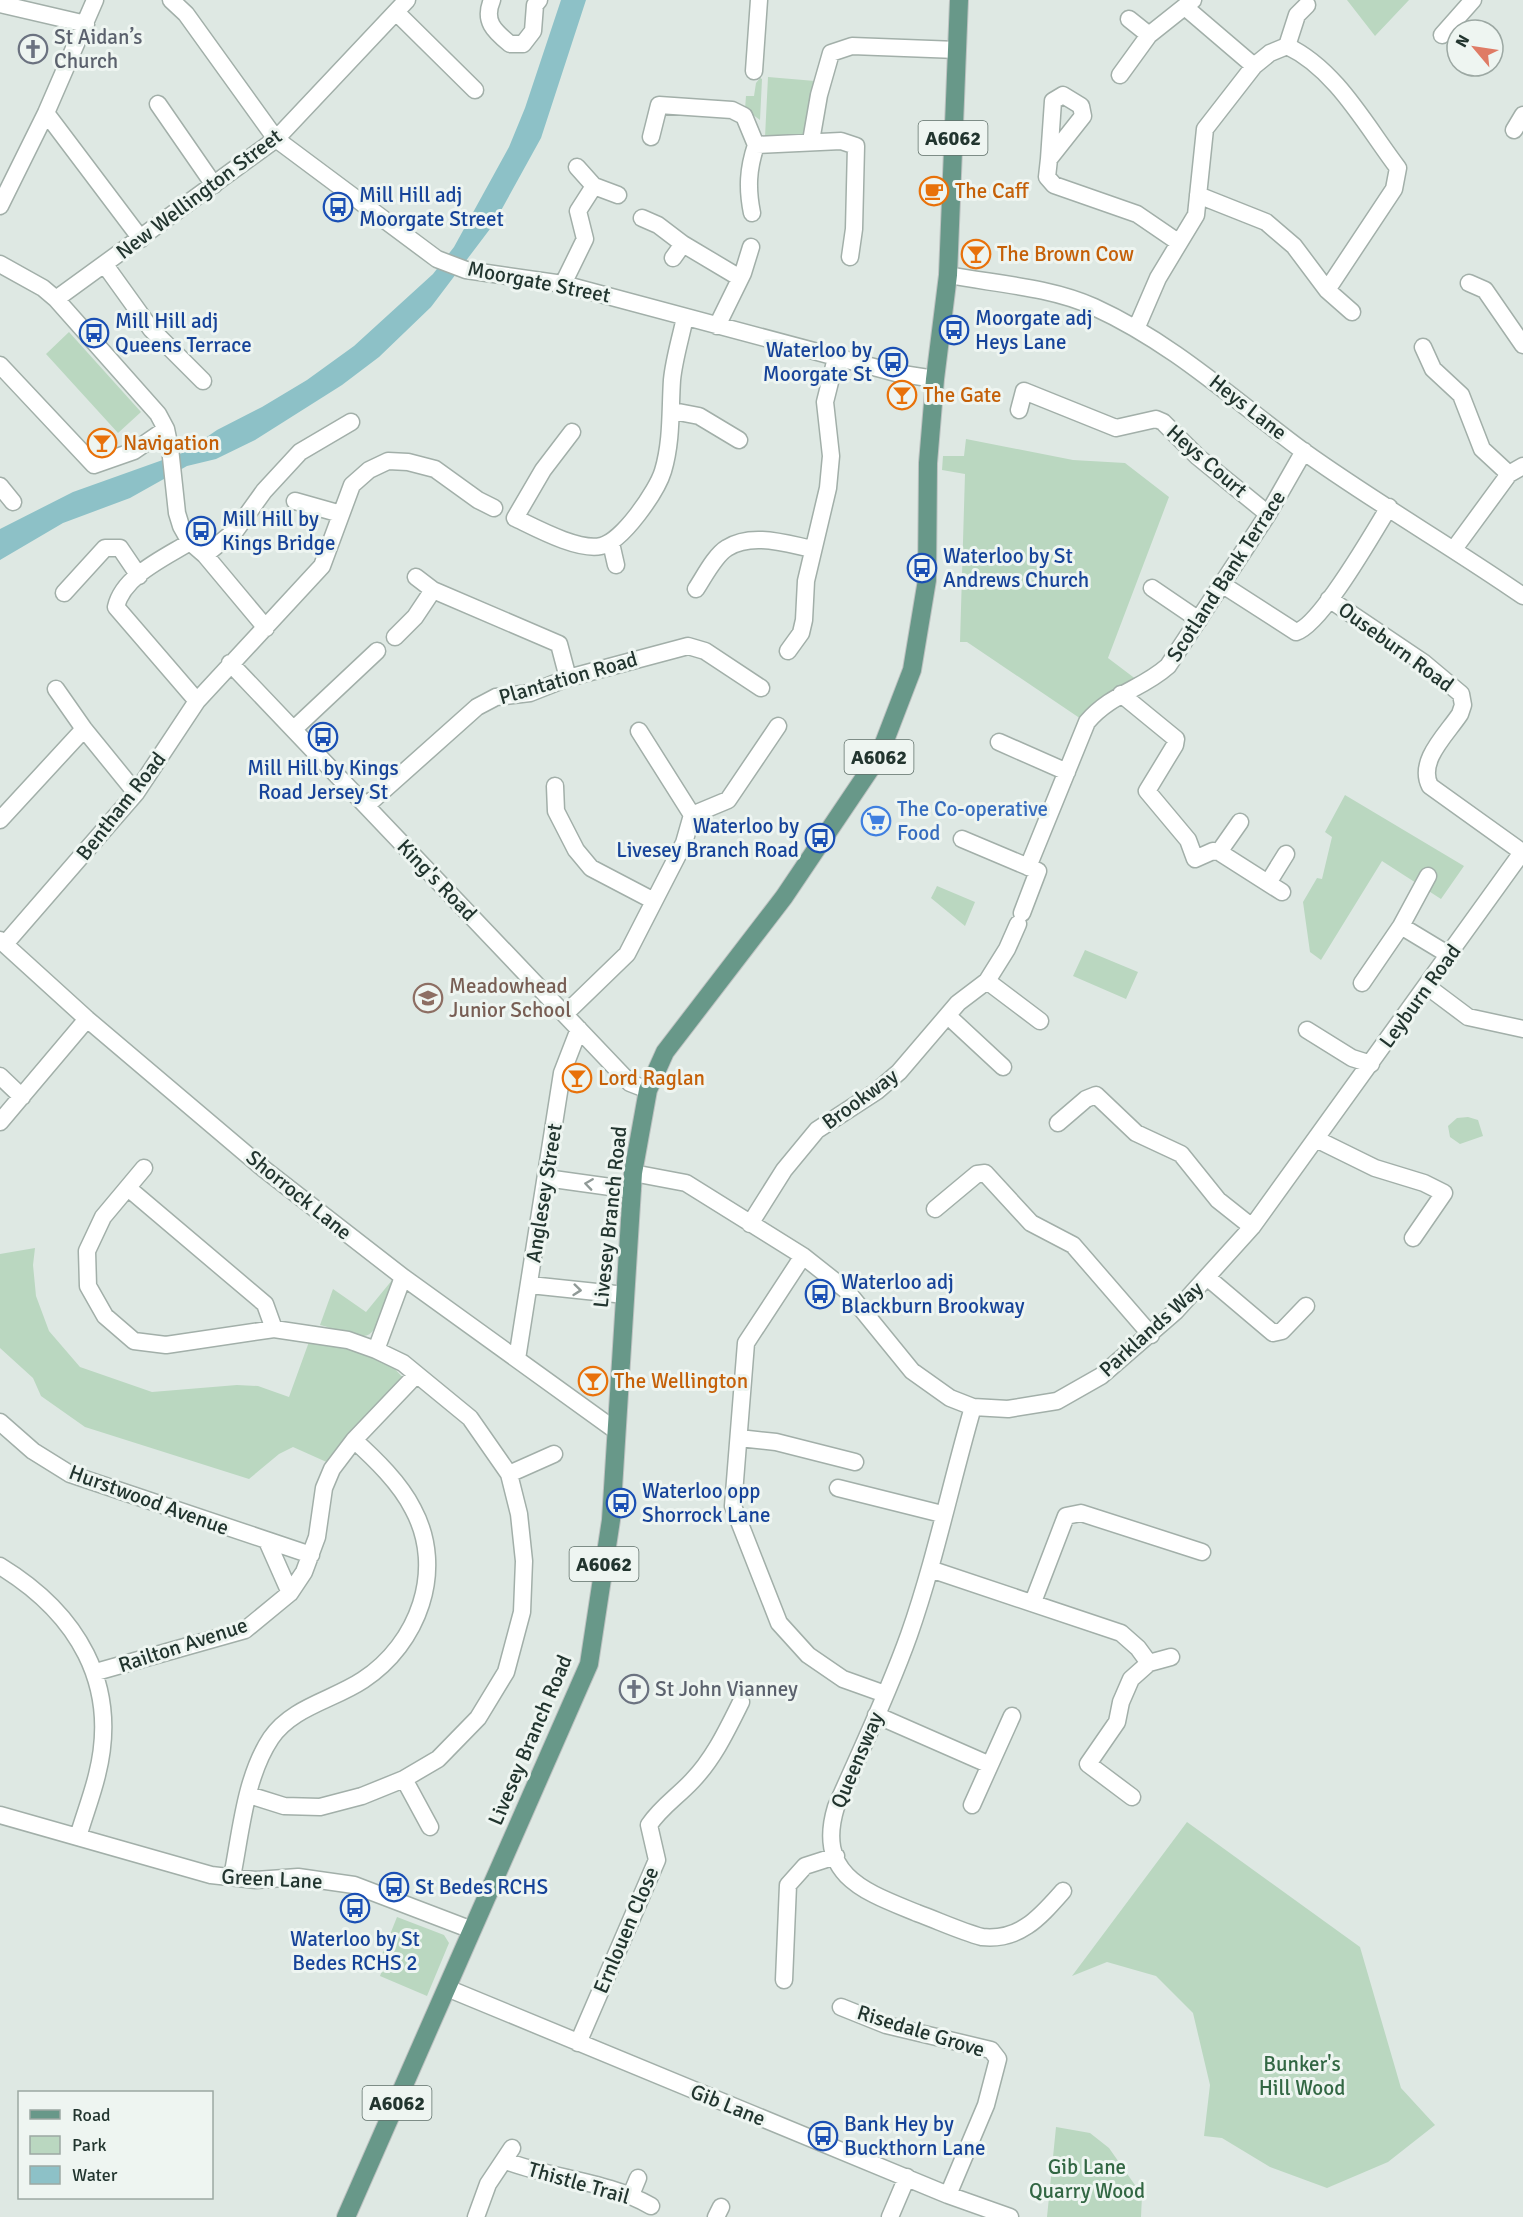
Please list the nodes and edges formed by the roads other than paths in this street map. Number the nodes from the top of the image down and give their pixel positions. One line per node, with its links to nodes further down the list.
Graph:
1 (95, 0): 13 (street)
2 (171, 0): 27 (street, Moorgate Street)
3 (492, 0): 4 (street)
4 (539, 0)
5 (759, 0): 19 (street)
6 (959, 0): 17 (main road, Livesey Branch Road / A6062)
7 (1473, 0): 15 (street)
8 (0, 4): 13 (street)
9 (1189, 4): 14 (street); 18 (street)
10 (1307, 5): 16 (street)
11 (401, 6): 21 (street); 27 (street, New Wellington Street)
12 (1129, 19): 14 (street)
13 (86, 24): 23 (street)
14 (1149, 35): 20 (street)
15 (1442, 35)
16 (1287, 46): 18 (street); 51 (street)
17 (957, 50): 28 (street); 47 (main road, Livesey Branch Road / A6062)
18 (1254, 66): 35 (street)
19 (754, 71)
20 (1120, 75)
21 (475, 90)
22 (158, 104): 32 (street)
23 (46, 112): 36 (street); 39 (street)
24 (1523, 116): 25 (street)
25 (1514, 130)
26 (651, 137): 29 (street)
27 (276, 139): 32 (street, New Wellington Street); 50 (street, Moorgate Street)
28 (811, 141): 29 (street); 43 (street)
29 (756, 145): 37 (street)
30 (1049, 159): 40 (street)
31 (577, 167): 33 (street)
32 (214, 185): 39 (street, New Wellington Street)
33 (594, 186): 34 (street); 50 (street)
34 (618, 195)
35 (1198, 195): 40 (street); 51 (street)
36 (0, 206)
37 (752, 213)
38 (642, 218): 41 (street)
39 (141, 239): 46 (street, New Wellington Street)
40 (1178, 242): 56 (street)
41 (684, 244): 44 (street); 48 (street)
42 (751, 247): 48 (street)
43 (850, 257)
44 (673, 258)
45 (0, 264): 52 (street)
46 (105, 265): 52 (street, New Wellington Street); 62 (street)
47 (948, 275): 56 (street, Heys Lane); 61 (main road, Livesey Branch Road / A6062)
48 (740, 278): 55 (street)
49 (1469, 283): 57 (street)
50 (563, 284): 54 (street, Moorgate Street)
51 (1327, 290): 53 (street)
52 (56, 299): 66 (street)
53 (1352, 312)
54 (685, 317): 55 (street, Moorgate Street); 64 (street)
55 (717, 326): 59 (street, Moorgate Street)
56 (1136, 329): 69 (street, Heys Lane)
57 (1523, 345)
58 (1423, 347): 70 (street)
59 (836, 358): 61 (street, Moorgate Street); 80 (street)
60 (3, 375): 66 (street)
61 (935, 379): 141 (main road, Livesey Branch Road / A6062)
62 (203, 381)
63 (1019, 410): 77 (street, Heys Court)
64 (672, 411): 68 (street); 79 (street)
65 (351, 422): 82 (street)
66 (166, 429): 78 (street)
67 (572, 432): 75 (street)
68 (739, 440)
69 (1304, 451): 74 (street, Heys Lane); 77 (street, Scotland Bank Terrace)
70 (1516, 470): 81 (street)
71 (0, 486): 73 (street)
72 (295, 501): 76 (street)
73 (13, 502)
74 (1389, 507): 81 (street, Heys Lane); 92 (street)
75 (504, 513): 76 (street, Bentham Road); 79 (street, Bentham Road)
76 (341, 514): 94 (street, Bentham Road)
77 (1268, 514): 86 (street, Scotland Bank Terrace)
78 (190, 542): 82 (street); 84 (street)
79 (611, 543): 83 (street)
80 (813, 549): 88 (street); 97 (street)
81 (1454, 549): 91 (street, Heys Lane)
82 (205, 555): 94 (street)
83 (616, 566)
84 (138, 576): 90 (street); 103 (street)
85 (416, 576): 89 (street)
86 (1223, 585): 92 (street); 93 (street, Scotland Bank Terrace)
87 (1152, 588): 93 (street)
88 (696, 589)
89 (433, 590): 95 (street); 99 (street)
90 (64, 593)
91 (1523, 596)
92 (1329, 599): 118 (street, Ouseburn Road)
93 (1199, 620): 102 (street, Scotland Bank Terrace)
94 (266, 628): 98 (street, Bentham Road)
95 (395, 638)
96 (377, 651): 105 (street)
97 (788, 651)
98 (230, 663): 103 (street, Bentham Road); 105 (street, King's Road)
99 (568, 678): 101 (street, Plantation Road); 112 (street, Plantation Road)
100 (56, 688): 106 (street)
101 (760, 688)
102 (1121, 694): 109 (street, Scotland Bank Terrace); 117 (street)
103 (197, 701): 111 (street, Bentham Road)
104 (778, 726): 113 (street)
105 (295, 728): 112 (street, King's Road)
106 (84, 729): 111 (street); 114 (street)
107 (639, 731): 113 (street)
108 (999, 742): 109 (street)
109 (1067, 772): 120 (street, Scotland Bank Terrace)
110 (555, 786): 122 (street)
111 (136, 793): 126 (street, Bentham Road)
112 (366, 806): 131 (street, King's Road)
113 (692, 815): 122 (street)
114 (0, 820)
115 (1240, 822): 117 (street)
116 (962, 839): 120 (street)
117 (1219, 852): 119 (street)
118 (1523, 852): 127 (street, Leyburn Road)
119 (1286, 854)
120 (1028, 867): 124 (street, Brookway)
121 (1428, 876): 125 (street)
122 (654, 901): 131 (street)
123 (1043, 908): 124 (street)
124 (1022, 923): 128 (street, Brookway)
125 (1401, 926): 127 (street); 129 (street)
126 (3, 942): 133 (street, Shorrock Lane)
127 (1449, 955): 130 (street, Leyburn Road)
128 (987, 981): 132 (street, Brookway); 134 (street)
129 (1362, 983)
130 (1428, 987): 136 (street); 138 (street, Leyburn Road)
131 (565, 1014): 135 (street, King's Road)
132 (948, 1016): 139 (street); 151 (street, Brookway)
133 (87, 1019): 142 (street); 155 (street, Shorrock Lane)
134 (1040, 1021)
135 (579, 1029): 141 (street, King's Road); 147 (street, Anglesey Street)
136 (1523, 1029)
137 (1307, 1030): 138 (street)
138 (1371, 1064): 145 (street, Leyburn Road)
139 (1004, 1066)
140 (0, 1077): 142 (street)
141 (648, 1090): 148 (main road, Livesey Branch Road / A6062)
142 (22, 1097): 143 (street)
143 (0, 1122)
144 (1058, 1123): 152 (street)
145 (1316, 1139): 152 (street, Parklands Way); 153 (street)
146 (144, 1168): 149 (street)
147 (546, 1178): 148 (street, Parklands Way, one-way to 147); 157 (street, Anglesey Street)
148 (632, 1182): 151 (street, Parklands Way); 158 (main road, Livesey Branch Road / A6062)
149 (128, 1188): 160 (street); 160 (street)
150 (935, 1209): 161 (street)
151 (750, 1224): 154 (street, Parklands Way)
152 (1252, 1227): 156 (street, Parklands Way)
153 (1413, 1238)
154 (803, 1256): 165 (street, Parklands Way); 168 (street)
155 (402, 1277): 162 (street); 163 (street, Shorrock Lane)
156 (1208, 1278): 159 (street); 161 (street, Parklands Way)
157 (530, 1285): 158 (street, one-way to 158); 163 (street, Anglesey Street)
158 (625, 1295): 167 (main road, Livesey Branch Road / A6062)
159 (1306, 1306)
160 (274, 1329): 162 (street)
161 (1151, 1335): 165 (street, Parklands Way)
162 (376, 1350): 164 (street)
163 (517, 1359): 167 (street, Shorrock Lane)
164 (416, 1375): 169 (street, Railton Avenue); 172 (street)
165 (973, 1407): 174 (street, Queensway)
166 (0, 1422): 175 (street, Hurstwood Avenue)
167 (615, 1430): 200 (main road, Livesey Branch Road / A6062)
168 (739, 1438): 171 (street); 185 (street)
169 (354, 1440): 177 (street, Railton Avenue); 191 (street)
170 (554, 1455): 172 (street)
171 (855, 1462)
172 (509, 1474): 190 (street)
173 (837, 1488): 174 (street)
174 (942, 1514): 179 (street, Queensway)
175 (267, 1541): 177 (street, Hurstwood Avenue); 180 (street)
176 (1202, 1552): 181 (street)
177 (311, 1555): 180 (street, Railton Avenue)
178 (0, 1566): 184 (street)
179 (930, 1569): 181 (street); 185 (street, Queensway)
180 (290, 1593): 184 (street, Railton Avenue)
181 (1033, 1602): 183 (street)
182 (1171, 1658): 183 (street)
183 (1149, 1663): 192 (street)
184 (96, 1672): 196 (street)
185 (885, 1694): 187 (street, Queensway)
186 (741, 1702): 204 (street, Ernlouen Close)
187 (876, 1715): 189 (street); 197 (street, Queensway)
188 (1012, 1716): 189 (street)
189 (990, 1764): 193 (street)
190 (404, 1779): 191 (street); 195 (street)
191 (249, 1794): 198 (street)
192 (1132, 1797)
193 (972, 1805)
194 (0, 1815): 196 (street, Green Lane)
195 (430, 1827)
196 (78, 1837): 198 (street, Green Lane)
197 (836, 1856): 199 (street, Queensway); 201 (street)
198 (232, 1877): 200 (street, Green Lane)
199 (1062, 1891)
200 (472, 1930): 202 (main road, Livesey Branch Road / A6062)
201 (784, 1981)
202 (447, 1988): 204 (street, Gib Lane); 211 (main road, Livesey Branch Road / A6062)
203 (841, 2007): 208 (street, Risedale Grove)
204 (578, 2043): 205 (street, Gib Lane)
205 (907, 2177): 208 (street, Gib Lane); 212 (street)
206 (638, 2178): 207 (street)
207 (631, 2195): 209 (street, Thistle Trail); 210 (street, Thistle Trail)
208 (948, 2195): 213 (street, Gib Lane)
209 (651, 2206)
210 (477, 2214)
211 (346, 2217)
212 (890, 2217)
213 (1010, 2217)

